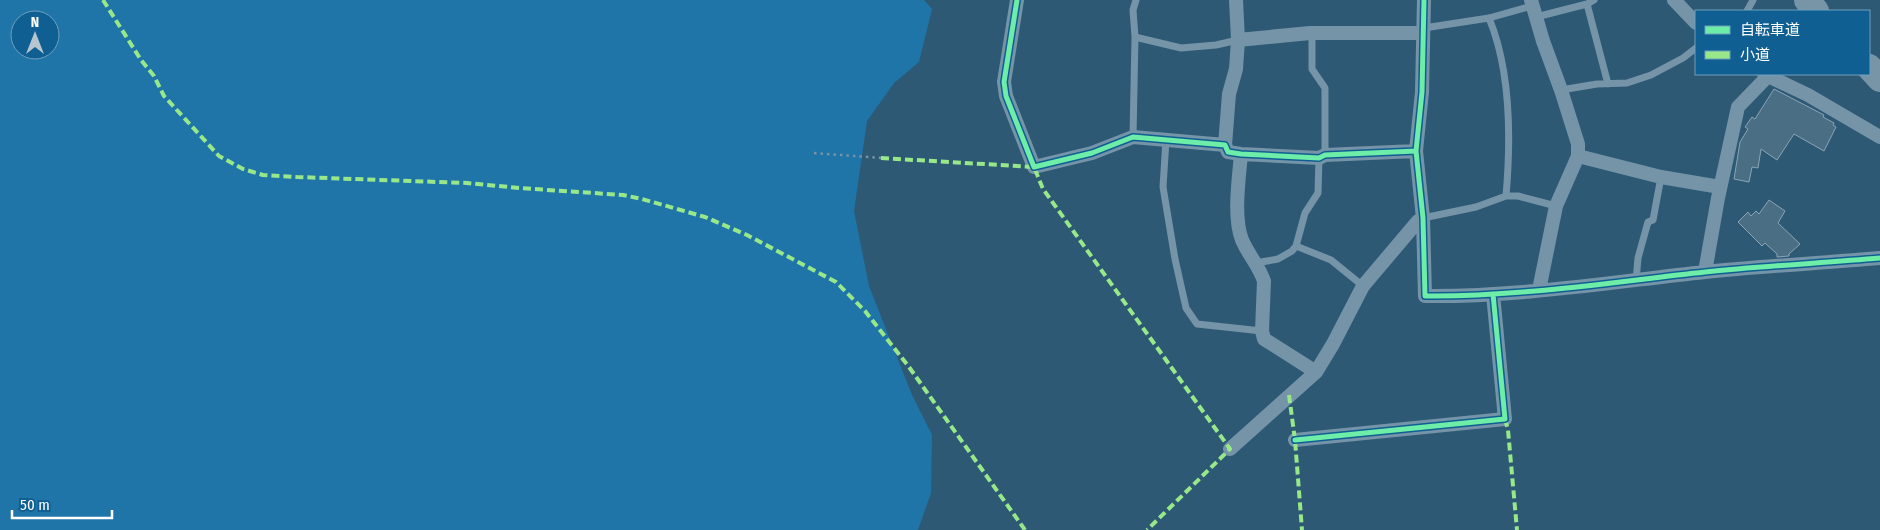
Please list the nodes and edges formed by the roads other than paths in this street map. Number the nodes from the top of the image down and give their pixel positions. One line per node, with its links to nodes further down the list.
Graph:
1 (1017, 0): 23 (street)
2 (1136, 0): 15 (lane)
3 (1236, 0): 16 (street)
4 (1424, 0): 13 (street)
5 (1594, 0): 8 (lane)
6 (1674, 0): 12 (street)
7 (1807, 0): 10 (highway)
8 (1587, 4): 9 (lane); 21 (lane)
9 (1533, 8): 11 (lane); 22 (street)
10 (1815, 10)
11 (1490, 18): 13 (lane); 33 (lane)
12 (1695, 22)
13 (1424, 30): 14 (street); 27 (street)
14 (1312, 34): 16 (street); 30 (lane)
15 (1135, 37): 16 (lane); 23 (lane)
16 (1238, 40): 26 (street)
17 (1695, 49): 21 (lane)
18 (1870, 68): 20 (highway)
19 (1767, 75): 24 (street); 32 (street)
20 (1880, 79)
21 (1608, 84): 22 (lane)
22 (1562, 90): 29 (street)
23 (1133, 137): 25 (street)
24 (1880, 137)
25 (1166, 140): 26 (street); 44 (lane)
26 (1225, 145): 28 (street)
27 (1416, 151): 30 (street); 35 (street)
28 (1241, 154): 30 (street); 38 (street)
29 (1578, 156): 31 (street); 34 (street)
30 (1322, 157): 36 (lane)
31 (1661, 177): 32 (street); 40 (lane)
32 (1720, 187): 39 (street)
33 (1506, 196): 34 (lane); 35 (lane)
34 (1556, 206): 42 (street)
35 (1423, 218): 41 (street); 43 (street)
36 (1296, 246): 38 (lane); 41 (lane)
37 (1880, 258): 39 (street)
38 (1256, 263): 44 (street)
39 (1705, 272): 40 (street)
40 (1636, 281): 42 (street)
41 (1363, 286): 45 (street)
42 (1538, 290): 43 (street)
43 (1493, 294): 46 (street)
44 (1262, 331): 45 (street)
45 (1316, 372): 47 (street)
46 (1295, 440)
47 (1230, 449)

